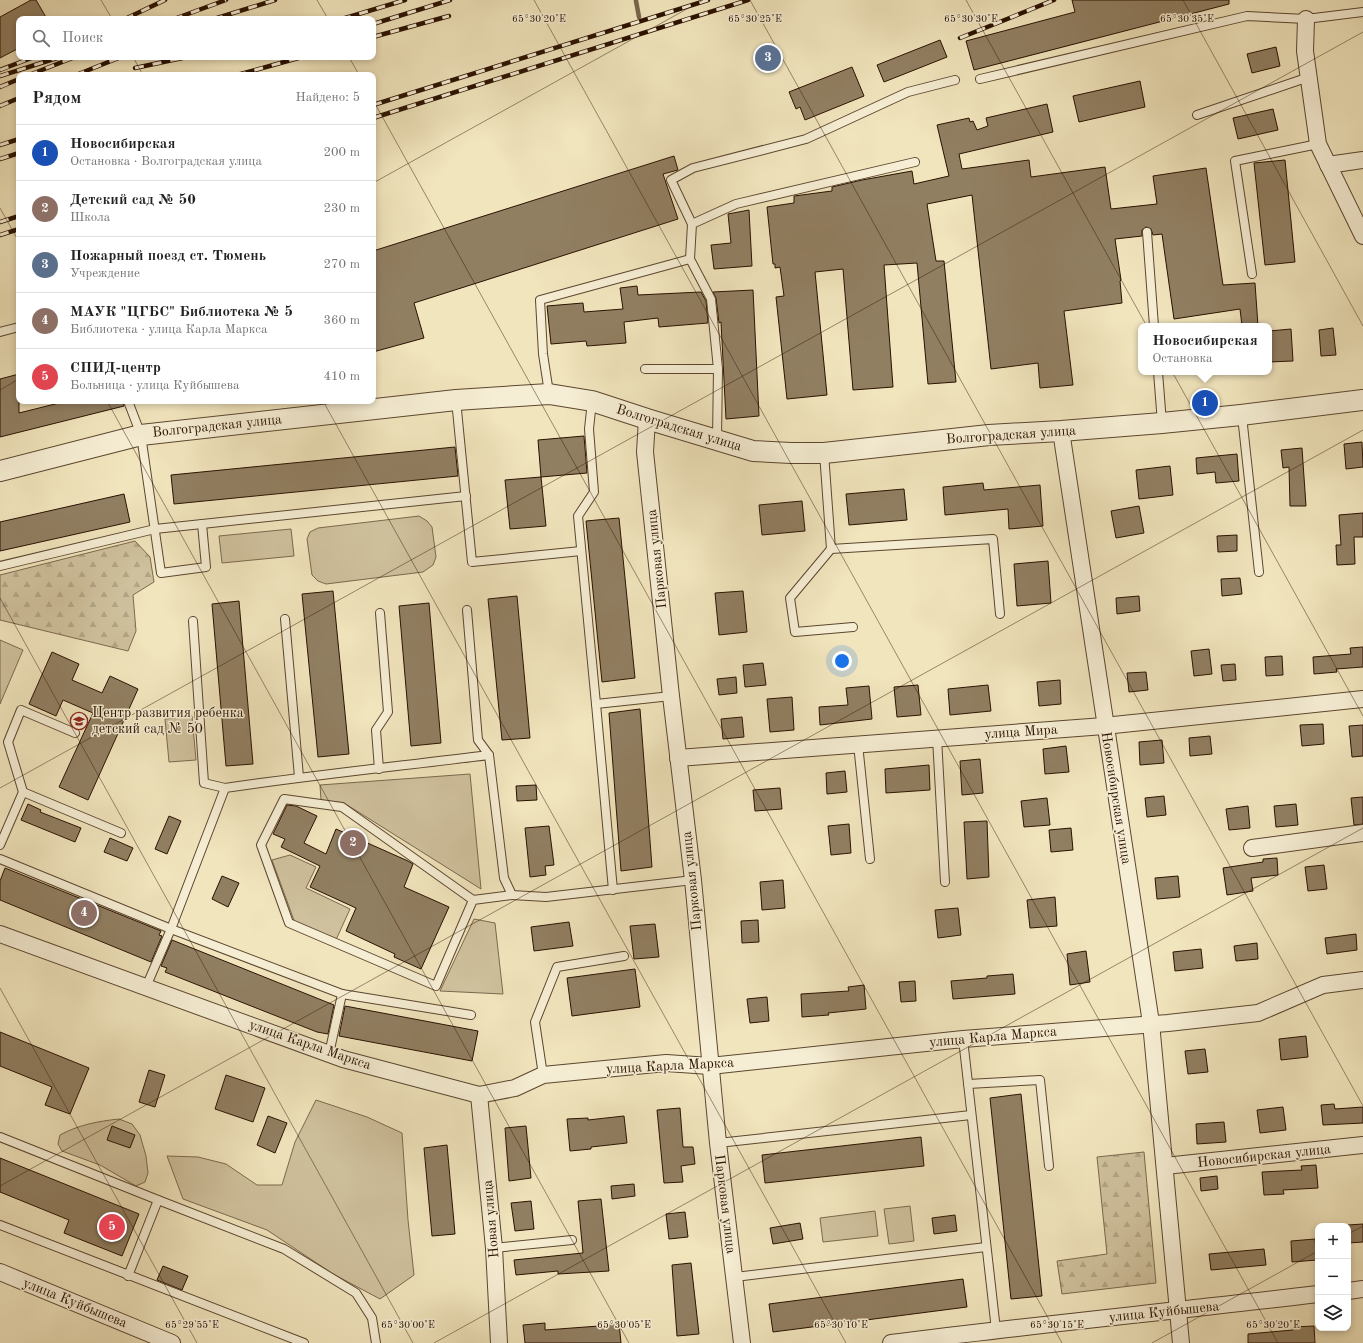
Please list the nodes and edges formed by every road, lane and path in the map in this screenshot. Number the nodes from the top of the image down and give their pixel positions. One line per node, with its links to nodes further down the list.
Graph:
1 (1363, 12): 2 (lane)
2 (1306, 19): 3 (street); 4 (lane)
3 (1309, 78): 6 (lane); 7 (street)
4 (980, 79)
5 (955, 80): 11 (lane)
6 (1197, 115)
7 (1318, 144): 10 (street); 15 (lane)
8 (1363, 160): 10 (street)
9 (915, 162): 11 (lane)
10 (1328, 165): 13 (street)
11 (692, 224): 14 (lane)
12 (1147, 232): 16 (lane)
13 (1363, 236)
14 (690, 259): 19 (lane); 22 (lane)
15 (1252, 274)
16 (1154, 323)
17 (16, 328): 18 (lane)
18 (0, 332)
19 (718, 369): 20 (lane); 32 (lane)
20 (645, 370)
21 (1158, 375): 29 (lane)
22 (549, 394): 23 (street, Волгоградская улица); 25 (street, Волгоградская улица)
23 (456, 400): 31 (street, Волгоградская улица); 35 (lane)
24 (1363, 400): 27 (street, Волгоградская улица)
25 (592, 401): 28 (street, Волгоградская улица); 39 (lane)
26 (129, 404): 31 (lane)
27 (1241, 415): 29 (street, Волгоградская улица); 41 (lane)
28 (647, 420): 32 (street, Волгоградская улица); 48 (street, Парковая улица)
29 (1162, 422): 30 (street, Волгоградская улица)
30 (1061, 431): 33 (street, Волгоградская улица); 51 (street, Новосибирская улица)
31 (141, 435): 34 (street, Волгоградская улица); 37 (lane)
32 (717, 439): 33 (street, Волгоградская улица)
33 (824, 453): 38 (lane)
34 (0, 471)
35 (466, 496): 36 (lane); 39 (lane)
36 (202, 524): 37 (lane); 37 (lane)
37 (155, 529): 40 (lane)
38 (831, 549): 44 (lane); 47 (lane)
39 (582, 551): 50 (lane)
40 (0, 566)
41 (1260, 572)
42 (467, 610): 55 (lane)
43 (380, 613): 57 (lane)
44 (1000, 614)
45 (285, 619): 58 (lane)
46 (192, 621): 59 (lane)
47 (853, 627)
48 (671, 696): 50 (lane); 56 (street, Парковая улица)
49 (1363, 699): 51 (street, улица Мира)
50 (596, 704): 69 (lane)
51 (1104, 726): 53 (street, улица Мира); 79 (street, Новосибирская улица)
52 (75, 733): 60 (lane)
53 (937, 738): 54 (street, улица Мира); 68 (lane)
54 (858, 744): 56 (street, улица Мира); 66 (lane)
55 (489, 754): 57 (lane); 70 (lane)
56 (678, 758): 67 (street, Парковая улица)
57 (379, 769): 58 (lane)
58 (299, 777): 59 (lane)
59 (225, 788): 72 (lane)
60 (23, 792): 61 (lane); 63 (lane)
61 (121, 833)
62 (1363, 833): 64 (street)
63 (0, 844)
64 (1252, 848)
65 (0, 859): 72 (lane)
66 (870, 859)
67 (693, 880): 69 (lane); 82 (street, Парковая улица)
68 (946, 882)
69 (614, 890): 70 (lane)
70 (512, 894): 71 (lane)
71 (473, 900): 71 (lane)
72 (171, 929): 76 (lane); 77 (lane)
73 (0, 934): 76 (street, улица Карла Маркса)
74 (624, 956): 83 (lane)
75 (1363, 980): 79 (street, улица Карла Маркса)
76 (146, 987): 81 (street, улица Карла Маркса)
77 (342, 994): 78 (lane); 81 (lane)
78 (471, 1015)
79 (1151, 1023): 80 (street, улица Карла Маркса); 91 (street, Новосибирская улица)
80 (963, 1039): 82 (street, улица Карла Маркса); 84 (lane)
81 (329, 1054): 85 (street, улица Карла Маркса)
82 (710, 1066): 83 (street, улица Карла Маркса); 88 (street, Парковая улица)
83 (543, 1074): 85 (street, улица Карла Маркса)
84 (968, 1084): 86 (lane); 90 (lane)
85 (479, 1095): 96 (street, Новая улица)
86 (972, 1115): 88 (lane); 95 (lane)
87 (0, 1137): 92 (lane)
88 (718, 1143): 99 (street, Парковая улица)
89 (1363, 1145): 91 (street, Новосибирская улица)
90 (1049, 1166)
91 (1165, 1166): 103 (street, Новосибирская улица)
92 (158, 1200): 98 (lane); 107 (lane)
93 (0, 1225): 98 (lane)
94 (572, 1240): 96 (lane)
95 (986, 1246): 99 (lane); 104 (lane)
96 (494, 1248): 108 (street, Новая улица)
97 (0, 1272): 105 (street, улица Куйбышева)
98 (128, 1276): 106 (lane)
99 (734, 1277): 109 (street, Парковая улица)
100 (1363, 1289): 101 (street)
101 (1351, 1291)
102 (1315, 1294): 103 (street, улица Куйбышева)
103 (1178, 1311): 104 (street, улица Куйбышева); 111 (street, Новосибирская улица)
104 (996, 1330): 110 (street, улица Куйбышева)
105 (172, 1343)
106 (304, 1343)
107 (376, 1343)
108 (499, 1343)
109 (742, 1343)
110 (891, 1343)
111 (1180, 1343)

